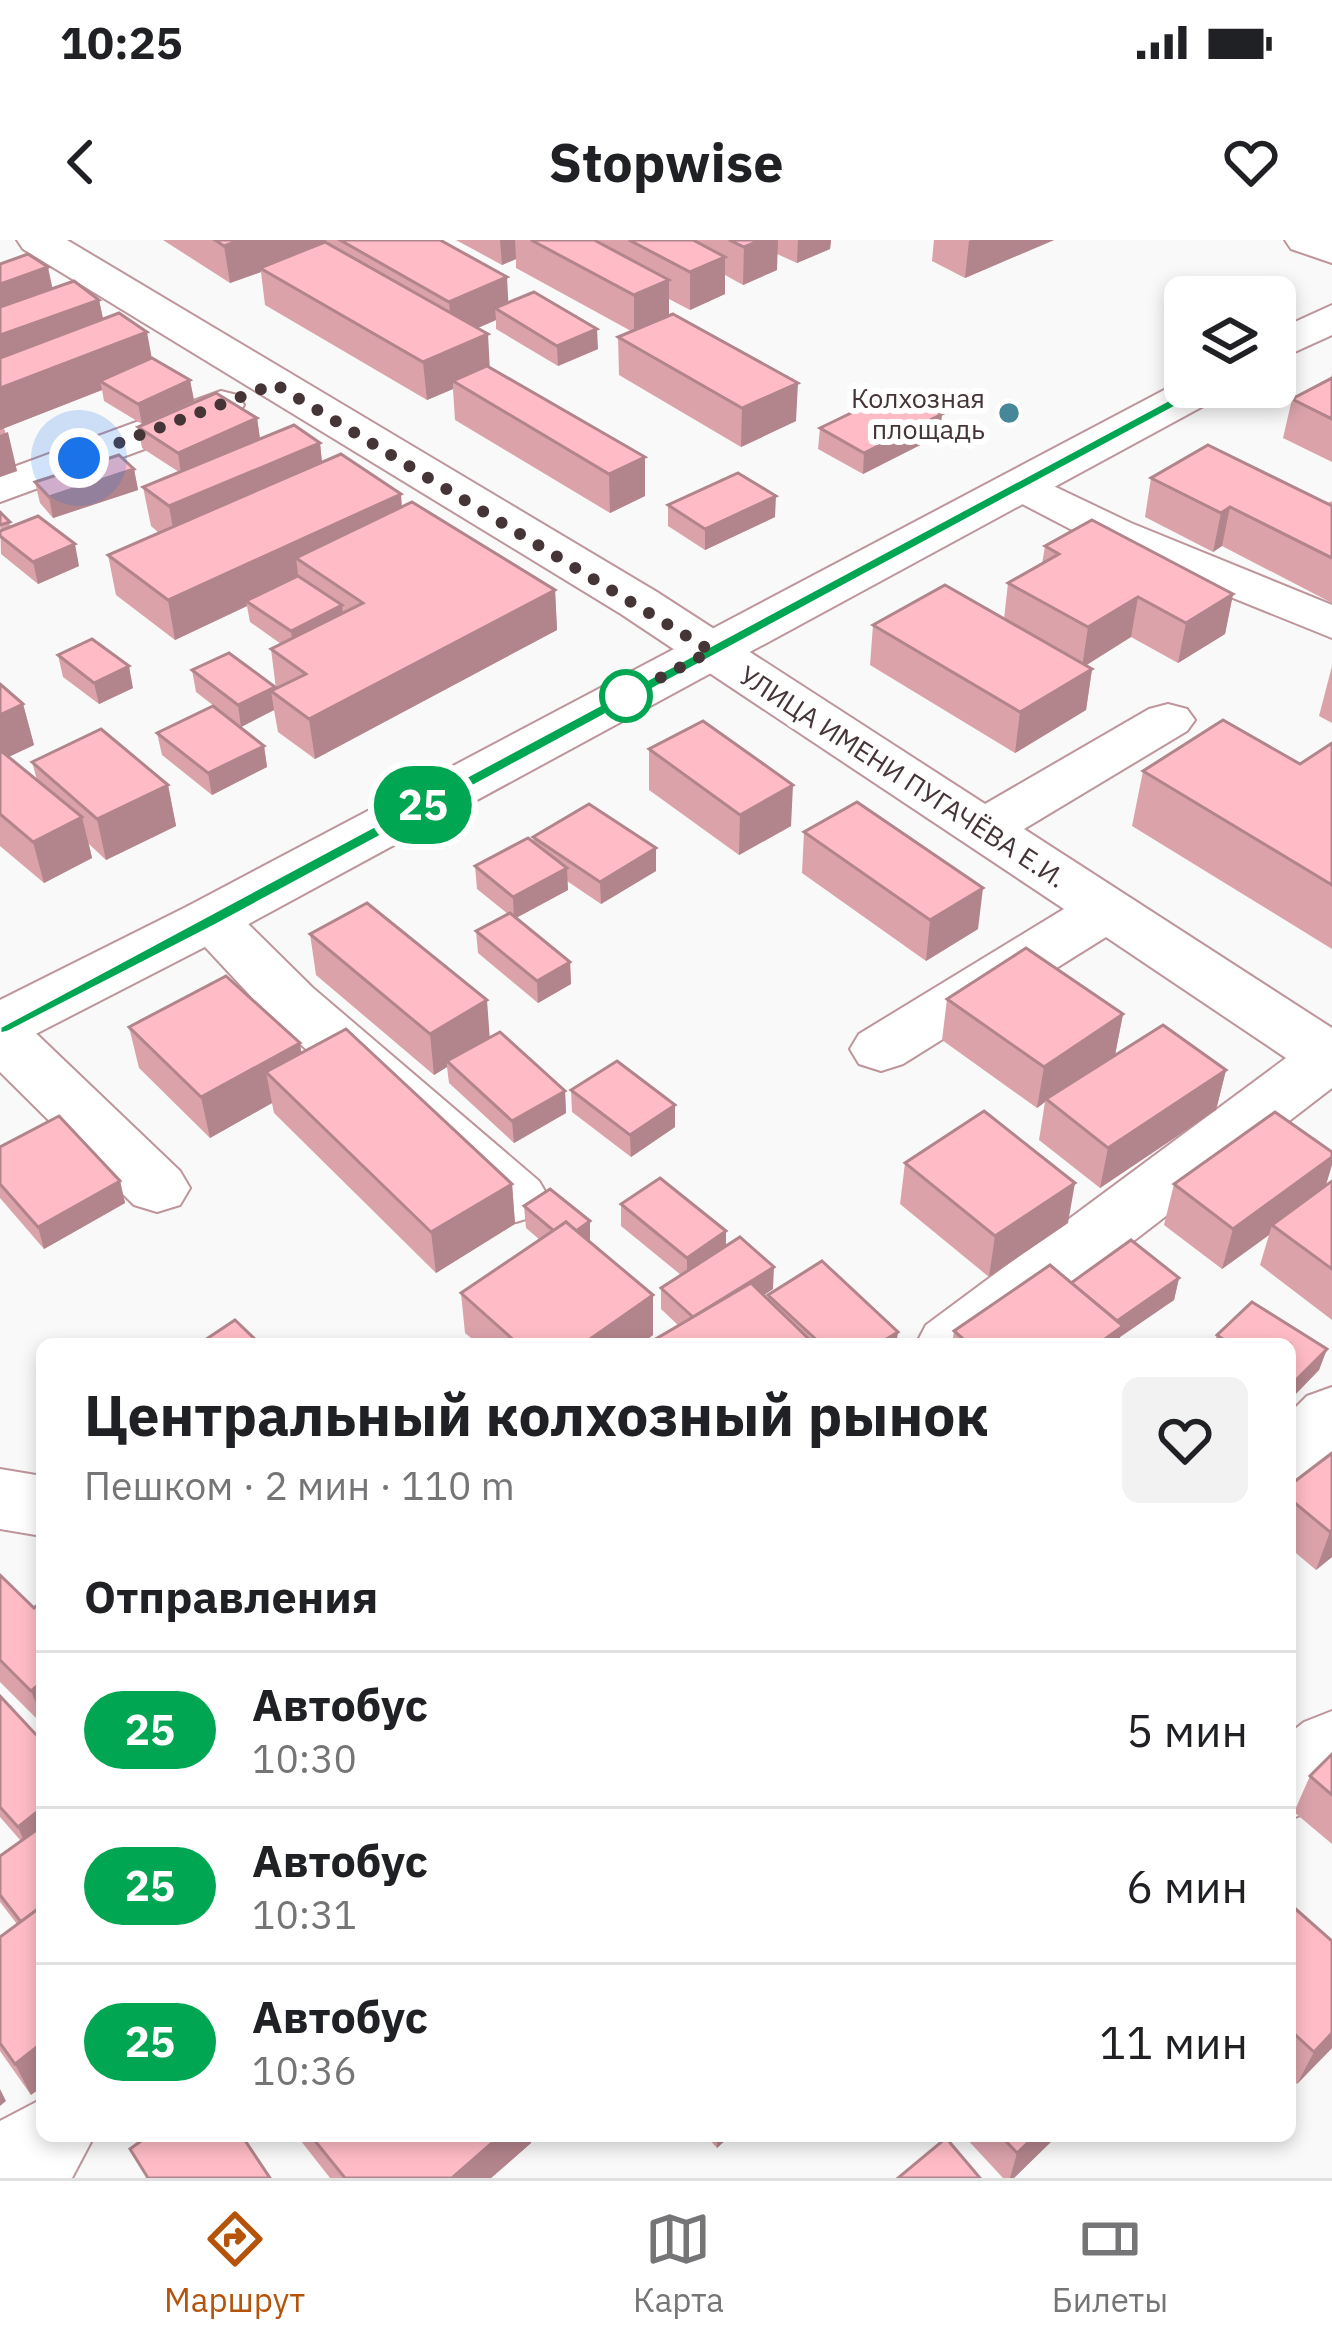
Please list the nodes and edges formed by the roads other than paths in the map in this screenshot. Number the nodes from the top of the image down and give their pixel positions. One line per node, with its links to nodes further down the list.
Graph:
1 (1306, 240): 3 (street)
2 (45, 244): 4 (street); 7 (street, УЛИЦА ИМЕНИ ПУГАЧЁВА Е.И.)
3 (1332, 250)
4 (0, 267)
5 (1332, 318): 6 (street)
6 (1296, 338)
7 (275, 384): 10 (street); 12 (street, УЛИЦА ИМЕНИ ПУГАЧЁВА Е.И.)
8 (1165, 408): 9 (street)
9 (1022, 485): 11 (street); 12 (street)
10 (0, 488)
11 (1332, 623)
12 (711, 651): 14 (street, УЛИЦА ИМЕНИ ПУГАЧЁВА Е.И.); 16 (street)
13 (1168, 720): 14 (street)
14 (982, 829): 15 (street, УЛИЦА ИМЕНИ ПУГАЧЁВА Е.И.)
15 (1108, 909): 18 (street); 19 (street, УЛИЦА ИМЕНИ ПУГАЧЁВА Е.И.)
16 (208, 920): 17 (street); 21 (street)
17 (0, 1031): 20 (street)
18 (881, 1048)
19 (1331, 1058): 22 (street)
20 (157, 1188)
21 (516, 1198)
22 (959, 1338)
23 (1332, 1416): 24 (street)
24 (1296, 1454)
25 (0, 1499): 26 (street)
26 (36, 1505)
27 (1332, 1747): 28 (street)
28 (1296, 1777)

